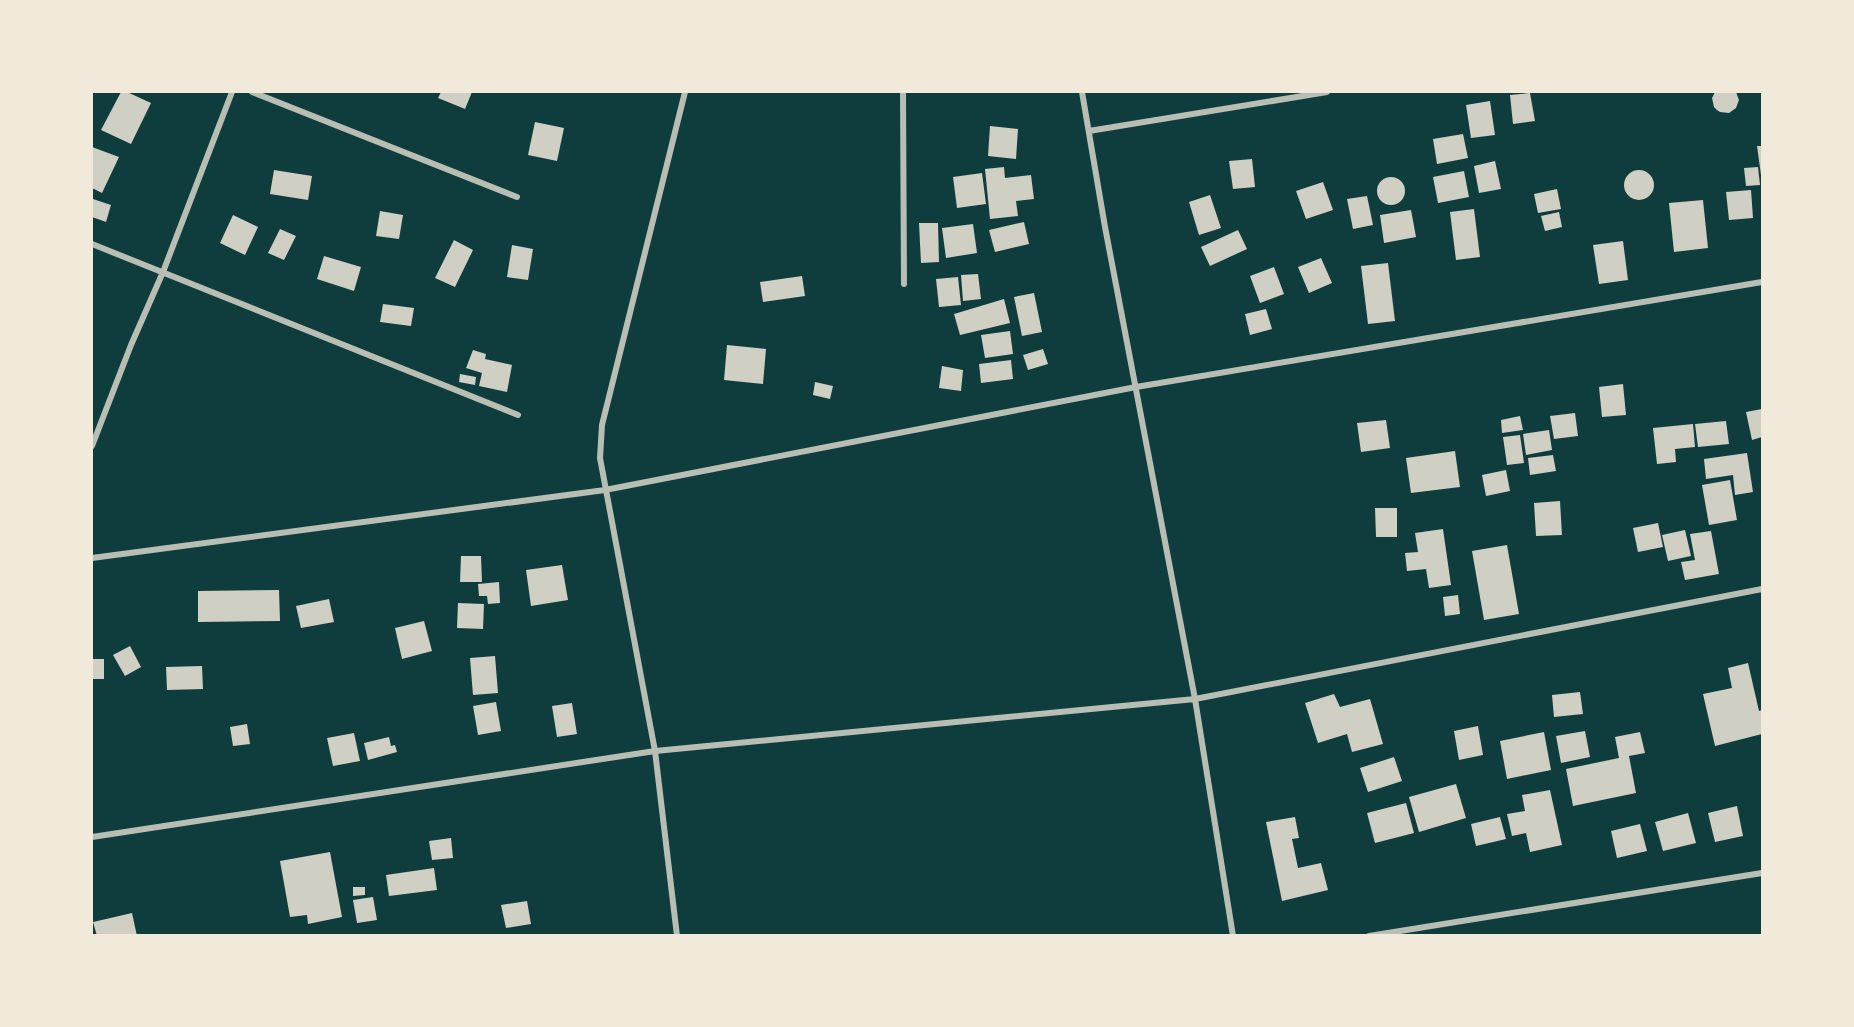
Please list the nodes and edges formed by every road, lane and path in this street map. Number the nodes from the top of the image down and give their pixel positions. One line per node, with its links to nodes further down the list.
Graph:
1 (232, 92): 10 (street)
2 (252, 92): 8 (street)
3 (685, 92): 16 (street)
4 (903, 92): 12 (street)
5 (1082, 92): 7 (street)
6 (1327, 92): 7 (street)
7 (1089, 131): 13 (street)
8 (517, 197)
9 (92, 244): 10 (street)
10 (163, 272): 14 (street); 15 (street)
11 (1762, 282): 13 (street)
12 (904, 284)
13 (1136, 387): 16 (street); 19 (street)
14 (518, 415)
15 (92, 447)
16 (605, 490): 17 (street); 20 (street)
17 (92, 558)
18 (1762, 589): 19 (street)
19 (1195, 699): 20 (street); 24 (street)
20 (655, 751): 21 (street); 23 (street)
21 (92, 837)
22 (1762, 873): 25 (street)
23 (677, 936)
24 (1233, 936)
25 (1369, 936)

